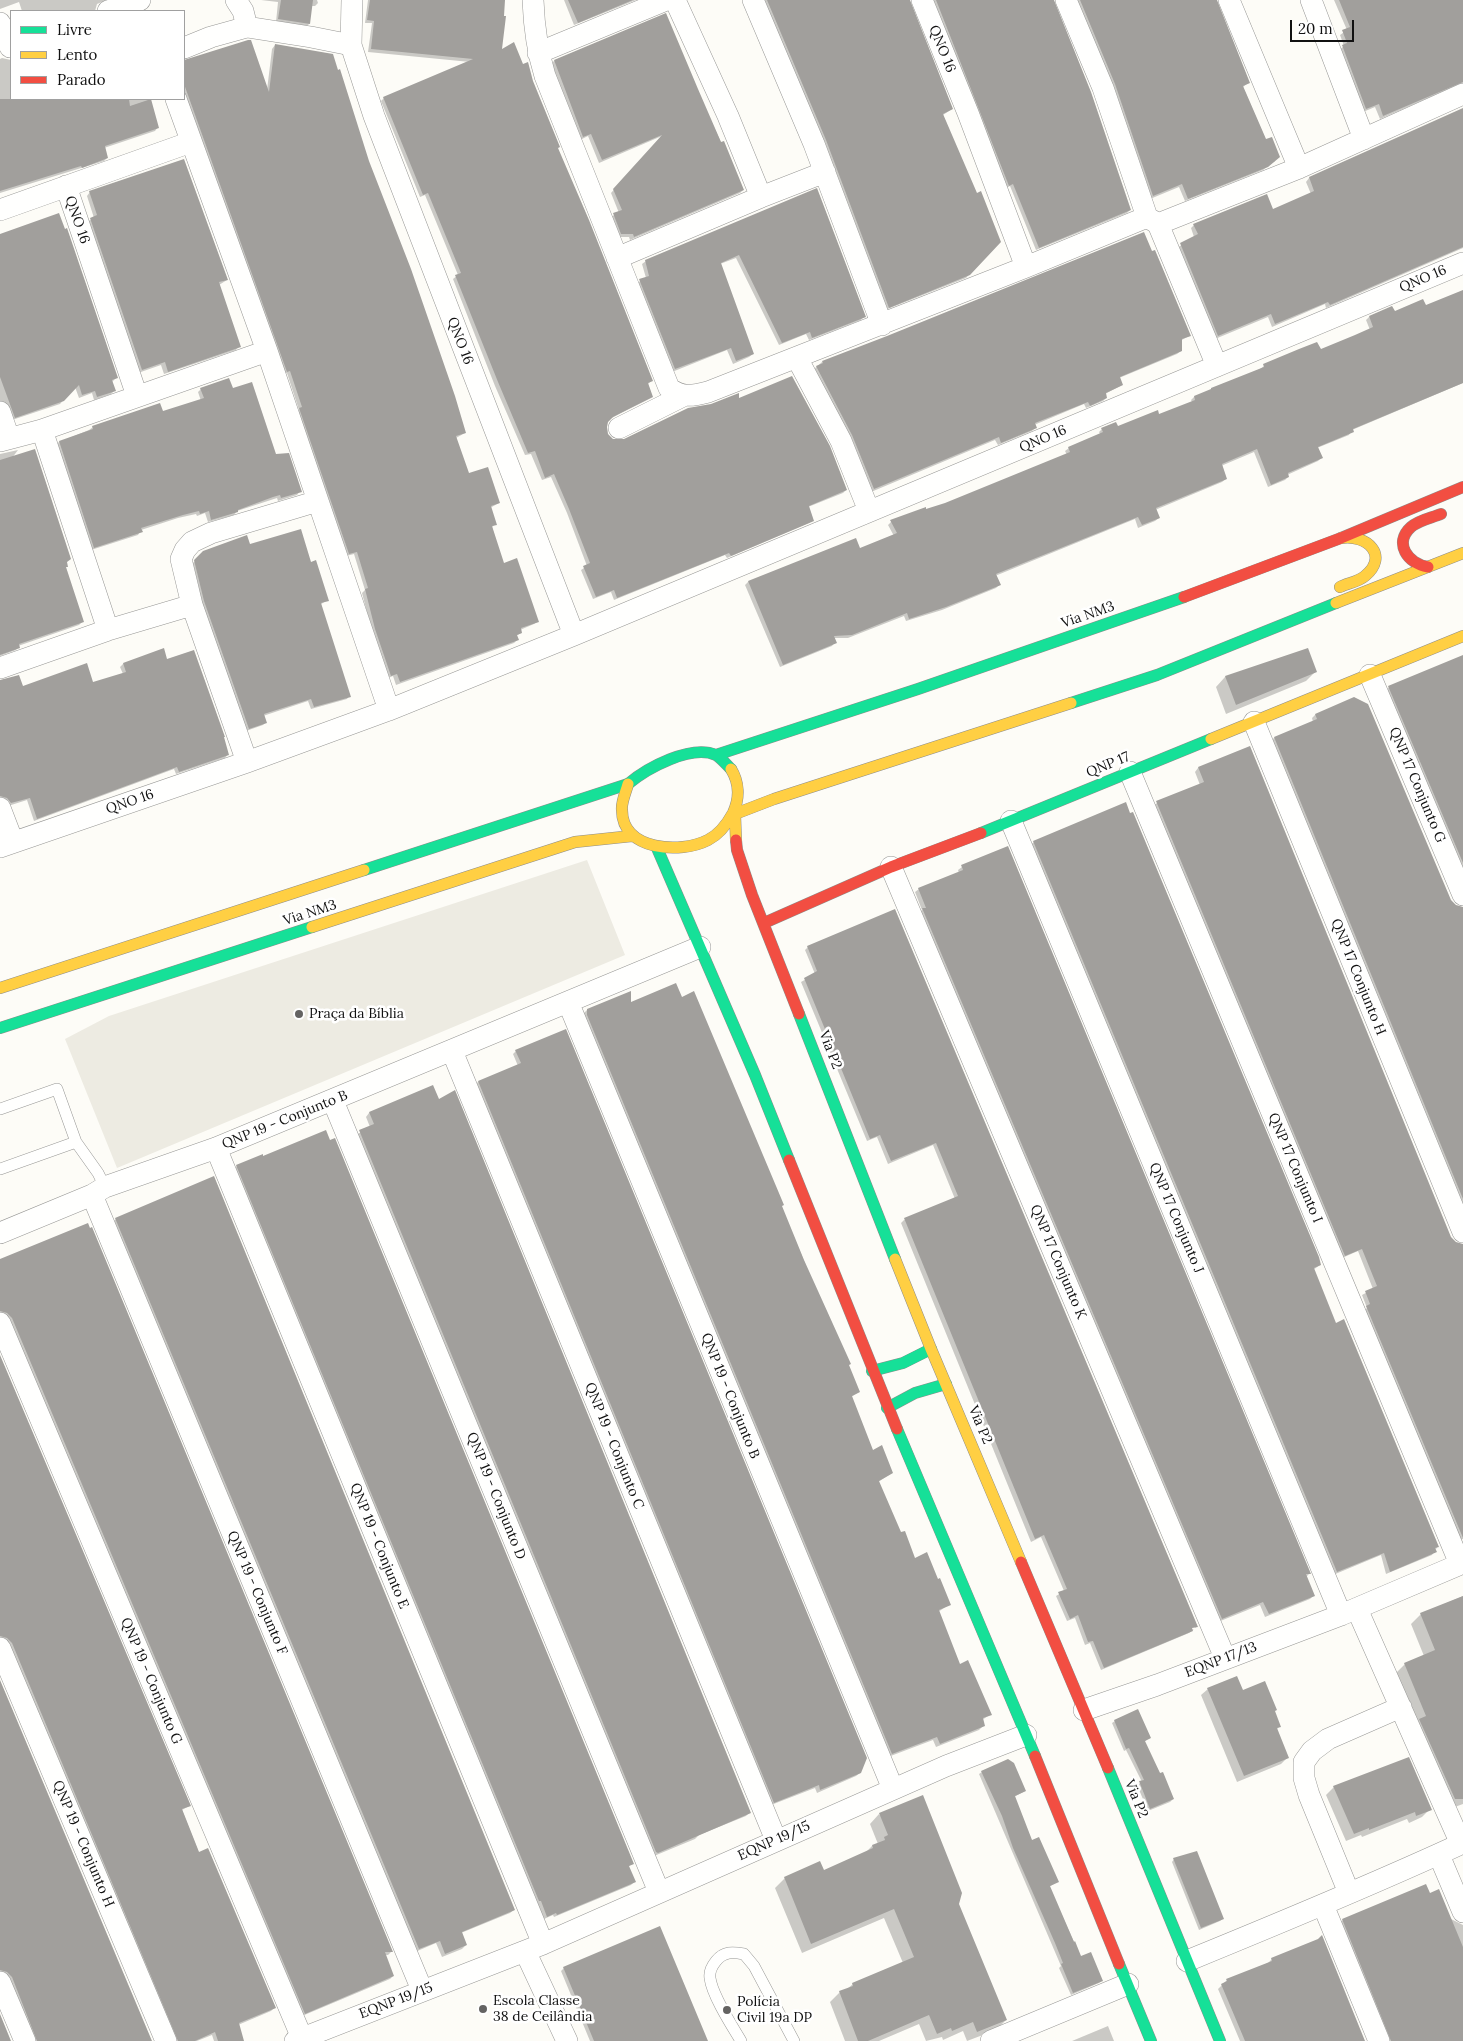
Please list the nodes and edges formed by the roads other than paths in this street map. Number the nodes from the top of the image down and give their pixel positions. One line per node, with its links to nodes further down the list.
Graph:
1 (141, 0): 12 (street)
2 (236, 0): 14 (street)
3 (352, 0): 15 (street, QNO 16)
4 (533, 0): 18 (street)
5 (666, 0): 18 (street)
6 (675, 0): 26 (street)
7 (753, 0): 24 (street)
8 (922, 0): 31 (street, QNO 16)
9 (1066, 0): 28 (street)
10 (1229, 0): 23 (street)
11 (1311, 0): 21 (street)
12 (111, 10)
13 (0, 24): 16 (street)
14 (246, 27): 15 (street); 17 (street)
15 (352, 45): 52 (street, QNO 16)
16 (7, 48)
17 (185, 48)
18 (538, 53): 29 (street)
19 (1463, 94): 21 (street)
20 (176, 100): 22 (street)
21 (1364, 139): 23 (street)
22 (191, 142): 25 (street, QNO 16); 33 (street)
23 (1299, 168): 28 (street)
24 (825, 172): 26 (street); 32 (street)
25 (66, 186): 27 (street, QNO 16); 36 (street, QNO 16)
26 (761, 197): 29 (street)
27 (0, 210)
28 (1153, 220): 31 (street); 35 (street)
29 (617, 258): 37 (street)
30 (1463, 262): 35 (street, QNO 16)
31 (1026, 267): 32 (street)
32 (882, 325): 34 (street)
33 (267, 350): 36 (street); 43 (street)
34 (797, 358): 37 (street); 45 (street)
35 (1217, 366): 45 (street, QNO 16)
36 (138, 396): 40 (street)
37 (683, 396): 39 (street)
38 (0, 412): 41 (street)
39 (619, 428)
40 (42, 430): 41 (street); 51 (street)
41 (4, 440)
42 (1463, 487): 46 (main road, Via NM3)
43 (318, 501): 50 (street); 58 (street)
44 (1455, 508): 48 (main road)
45 (869, 511): 52 (street, QNO 16)
46 (1341, 538): 49 (main road); 60 (main road, Via NM3)
47 (1463, 553): 48 (main road)
48 (1428, 567): 57 (main road)
49 (1331, 590)
50 (192, 605): 51 (street); 61 (street)
51 (108, 630): 55 (street)
52 (574, 635): 58 (street, QNO 16)
53 (1463, 636): 56 (main road, QNP 17)
54 (1216, 639): 57 (main road)
55 (0, 668)
56 (1370, 675): 59 (main road, QNP 17); 71 (street, QNP 17 Conjunto G)
57 (1157, 676): 65 (main road)
58 (389, 710): 61 (street, QNO 16)
59 (1254, 722): 62 (main road, QNP 17); 84 (street, QNP 17 Conjunto H)
60 (716, 755): 63 (main road); 65 (main road)
61 (247, 762): 68 (street, QNO 16)
62 (1130, 772): 66 (main road, QNP 17); 91 (street, QNP 17 Conjunto I)
63 (628, 784): 67 (main road); 74 (main road, Via NM3)
64 (0, 808): 68 (street, QNO 16)
65 (735, 814): 69 (main road); 72 (main road, Via P2)
66 (1011, 821): 70 (main road, QNP 17); 92 (street, QNP 17 Conjunto J)
67 (632, 836): 69 (main road); 76 (main road, Via NM3)
68 (7, 845)
69 (657, 848): 73 (main road)
70 (891, 867): 72 (main road, QNP 17); 94 (street, QNP 17 Conjunto K)
71 (1463, 895)
72 (764, 922): 87 (main road, Via P2)
73 (700, 947): 75 (street, QNP 19 - Conjunto B); 88 (main road)
74 (0, 988)
75 (568, 1002): 77 (street, QNP 19 - Conjunto B); 98 (street, QNP 19 - Conjunto B)
76 (0, 1028)
77 (452, 1051): 78 (street, QNP 19 - Conjunto B); 99 (street, QNP 19 - Conjunto C)
78 (333, 1101): 81 (street, QNP 19 - Conjunto B); 102 (street, QNP 19 - Conjunto D)
79 (0, 1109): 80 (lane)
80 (76, 1142): 82 (lane); 83 (lane)
81 (216, 1148): 83 (street, QNP 19 - Conjunto B); 106 (street, QNP 19 - Conjunto E)
82 (0, 1169)
83 (99, 1191): 85 (street, QNP 19 - Conjunto B); 110 (street, QNP 19 - Conjunto F)
84 (1463, 1232)
85 (0, 1233)
86 (0, 1323): 111 (street, QNP 19 - Conjunto G)
87 (931, 1349): 88 (main road); 89 (main road, Via P2)
88 (872, 1371): 90 (main road)
89 (946, 1384): 90 (main road); 96 (main road, Via P2)
90 (887, 1408): 97 (main road)
91 (1462, 1564): 92 (street, EQNP 17/13)
92 (1349, 1612): 94 (street, EQNP 17/13); 95 (street)
93 (0, 1648): 114 (street, QNP 19 - Conjunto H)
94 (1225, 1658): 96 (street, EQNP 17/13)
95 (1401, 1706): 100 (street); 103 (street)
96 (1084, 1710): 107 (main road, Via P2)
97 (1026, 1735): 98 (street, EQNP 19/15); 109 (main road)
98 (893, 1789): 99 (street, EQNP 19/15)
99 (776, 1840): 102 (street, EQNP 19/15)
100 (1462, 1843): 101 (street)
101 (1440, 1855): 103 (street); 105 (street)
102 (659, 1892): 106 (street, EQNP 19/15)
103 (1348, 1893): 104 (street)
104 (1323, 1904): 107 (street); 120 (street)
105 (1463, 1912)
106 (534, 1947): 110 (street, EQNP 19/15); 115 (street)
107 (1187, 1960): 119 (main road, Via P2)
108 (0, 1982): 113 (street)
109 (1128, 1984): 112 (street); 118 (main road)
110 (422, 1990): 111 (street, EQNP 19/15)
111 (298, 2040)
112 (996, 2040)
113 (25, 2041)
114 (166, 2041)
115 (567, 2041)
116 (741, 2041): 117 (lane)
117 (794, 2041)
118 (1151, 2041)
119 (1220, 2041)
120 (1379, 2041)

